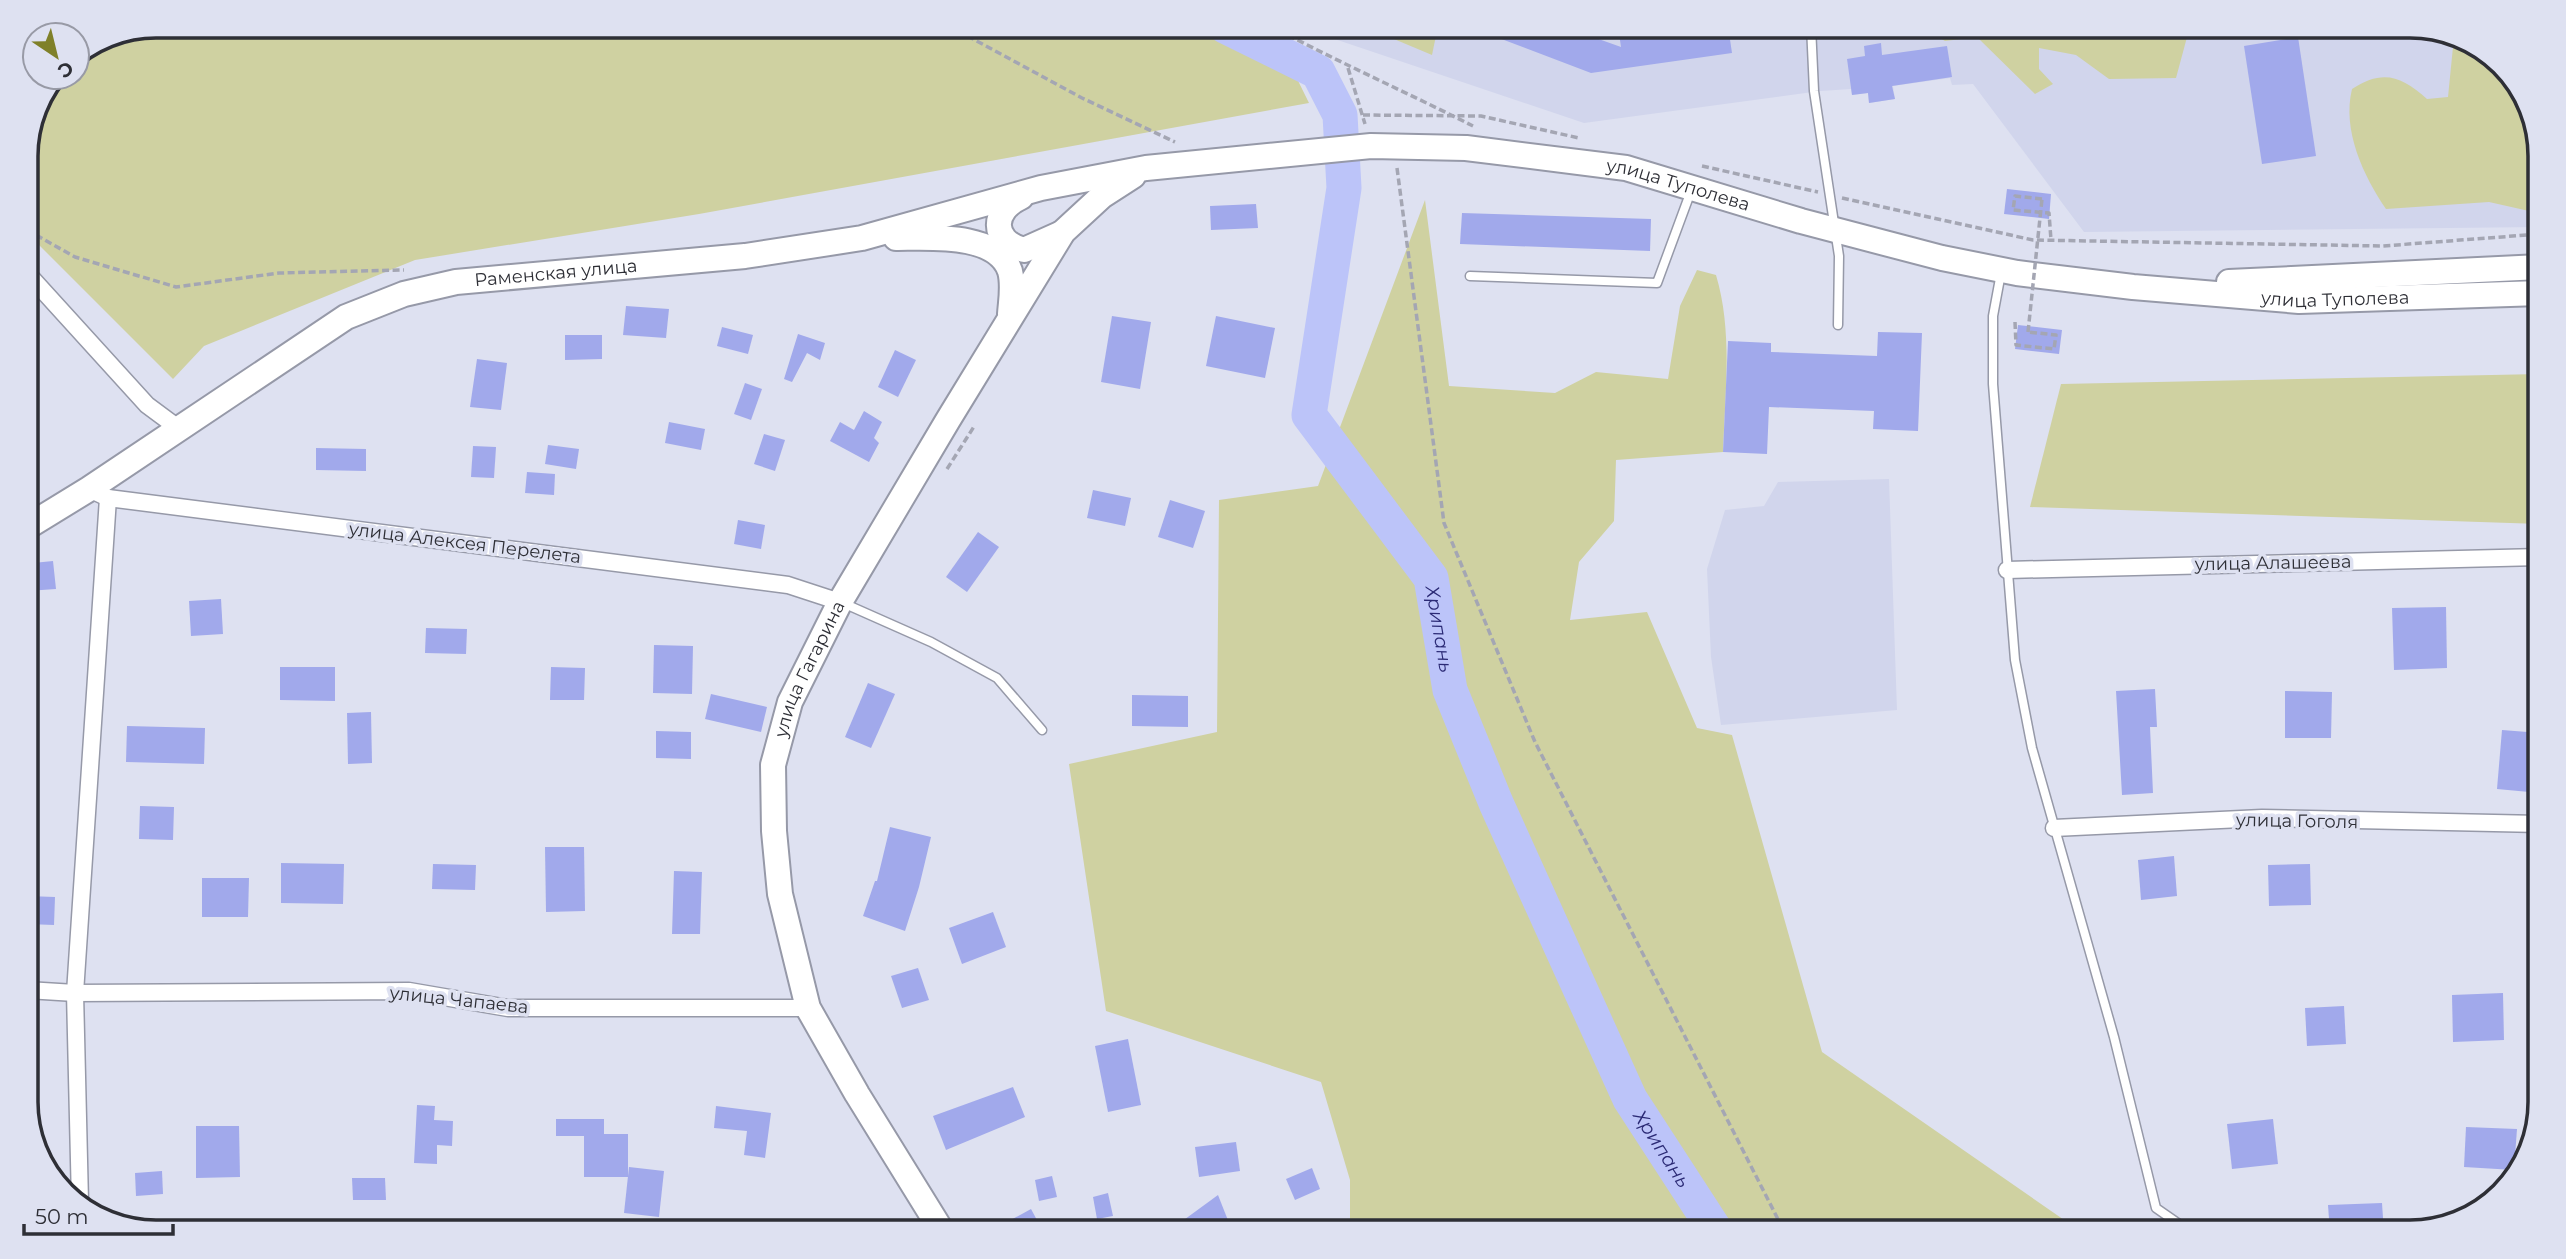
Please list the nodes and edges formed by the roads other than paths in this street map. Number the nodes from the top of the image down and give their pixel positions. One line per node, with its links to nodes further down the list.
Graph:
1 (1812, 38): 5 (lane)
2 (1146, 168): 3 (main road, улица Туполева); 4 (main road, Раменская улица); 6 (main road, улица Гагарина)
3 (1694, 176): 5 (main road, улица Туполева); 10 (lane)
4 (1041, 188): 6 (main road); 7 (main road, Раменская улица)
5 (1835, 230): 9 (main road, улица Туполева); 15 (lane)
6 (1063, 232): 14 (main road, улица Гагарина)
7 (862, 238): 14 (main road); 16 (main road, Раменская улица)
8 (2527, 268): 12 (main road, улица Туполева)
9 (2001, 270): 12 (main road, улица Туполева); 20 (lane)
10 (1470, 276)
11 (39, 287): 16 (street)
12 (2133, 287): 13 (main road, улица Туполева)
13 (2527, 293)
14 (1010, 318): 21 (main road, улица Гагарина)
15 (1838, 325)
16 (178, 428): 17 (main road, Раменская улица)
17 (99, 494): 18 (main road, Раменская улица); 21 (street, улица Алексея Перелета); 26 (street)
18 (39, 522)
19 (2527, 557): 20 (street, улица Алашеева)
20 (2007, 570): 24 (lane)
21 (840, 602): 22 (lane); 27 (main road, улица Гагарина)
22 (1042, 730)
23 (2528, 824): 24 (street, улица Гоголя)
24 (2054, 828): 30 (lane)
25 (39, 991): 26 (street, улица Чапаева)
26 (75, 993): 27 (street, улица Чапаева); 28 (street)
27 (808, 1009): 29 (main road, улица Гагарина)
28 (80, 1192)
29 (936, 1221)
30 (2175, 1221)

